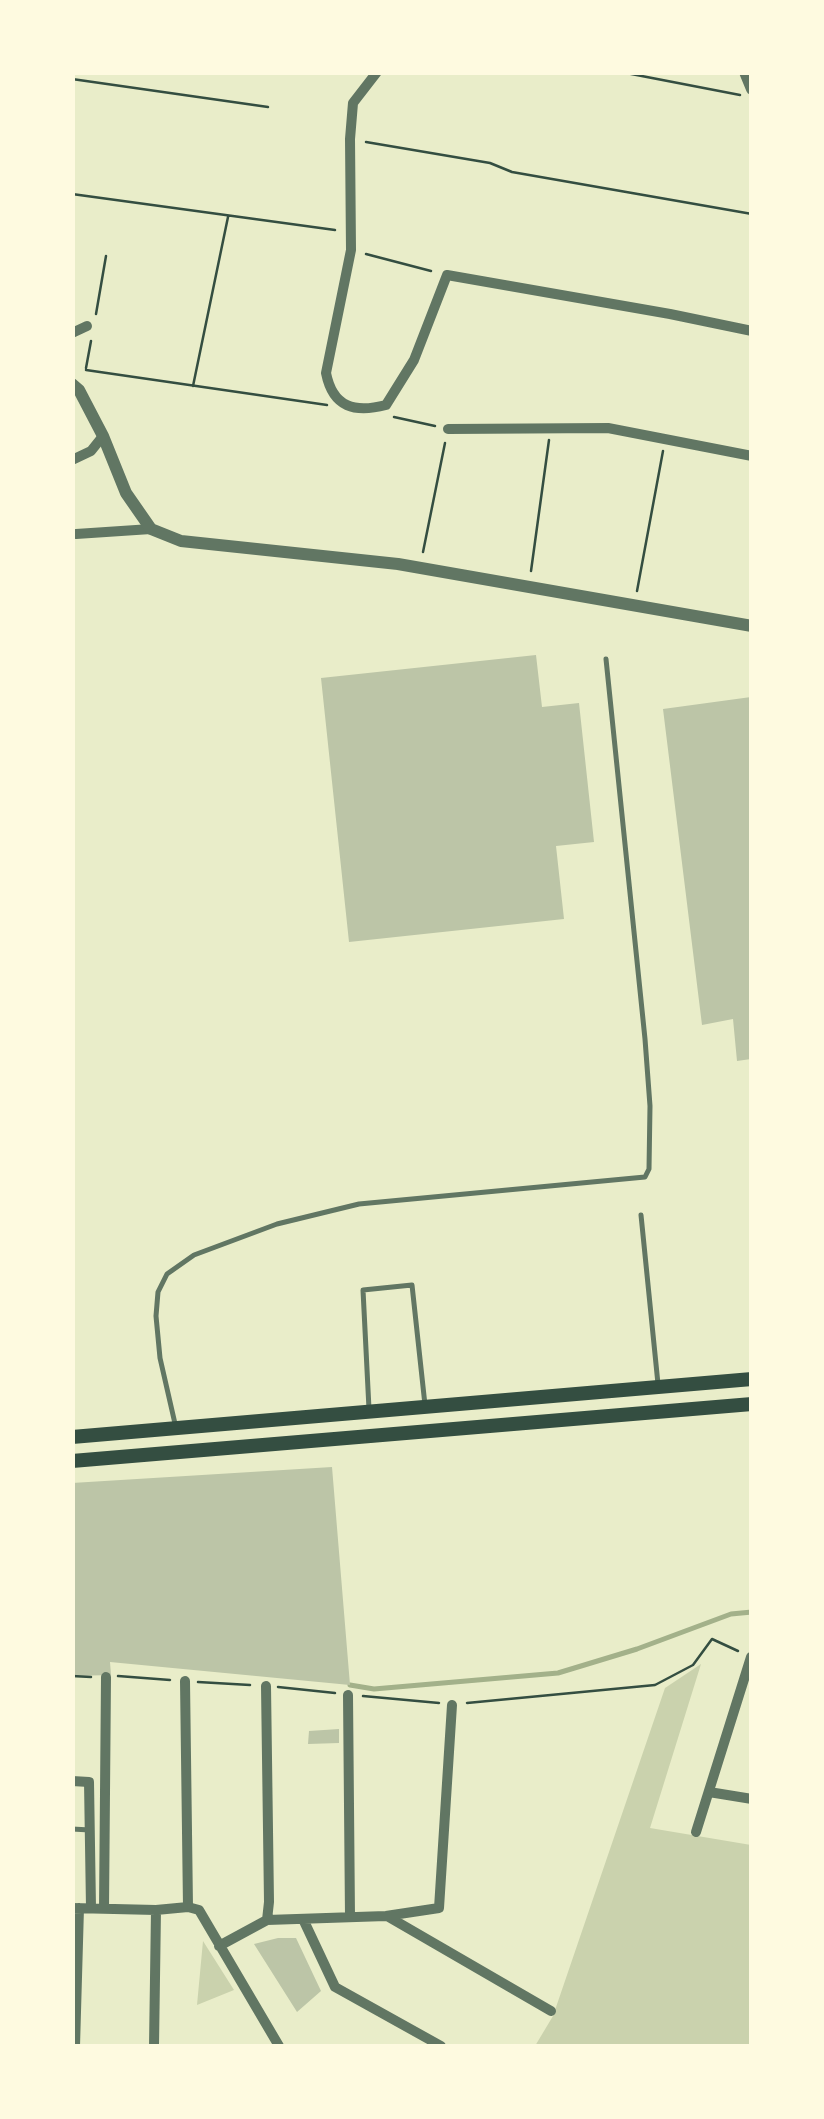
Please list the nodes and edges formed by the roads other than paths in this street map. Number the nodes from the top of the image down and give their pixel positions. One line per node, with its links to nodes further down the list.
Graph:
1 (377, 72): 5 (street)
2 (745, 72): 3 (street)
3 (752, 89)
4 (87, 326): 6 (street)
5 (752, 331)
6 (72, 333)
7 (72, 384): 9 (street)
8 (448, 428): 10 (street)
9 (103, 436): 11 (street); 12 (street)
10 (752, 456)
11 (72, 460)
12 (152, 529): 13 (street); 14 (street)
13 (76, 534)
14 (752, 626)
15 (606, 659): 23 (lane)
16 (642, 1216): 18 (lane)
17 (752, 1379): 18 (main road)
18 (658, 1387): 20 (main road)
19 (752, 1404): 26 (main road)
20 (426, 1407): 21 (main road); 21 (lane)
21 (369, 1412): 22 (main road)
22 (266, 1420): 23 (main road); 26 (street)
23 (176, 1428): 24 (main road)
24 (131, 1432): 25 (main road); 27 (street)
25 (72, 1437)
26 (268, 1444): 27 (main road)
27 (133, 1456): 28 (main road)
28 (72, 1461)
29 (751, 1657): 36 (street)
30 (104, 1677): 42 (street)
31 (185, 1681): 41 (street)
32 (266, 1686): 47 (street)
33 (348, 1695): 46 (street)
34 (452, 1704): 44 (street)
35 (72, 1781): 39 (street)
36 (710, 1792): 37 (street); 40 (street)
37 (752, 1799)
38 (72, 1829): 39 (lane)
39 (90, 1830): 42 (street)
40 (696, 1832)
41 (188, 1907): 43 (street); 48 (street)
42 (87, 1908): 43 (street); 50 (street)
43 (156, 1910): 51 (street)
44 (386, 1916): 46 (street); 49 (street)
45 (303, 1918): 46 (street); 47 (street); 53 (street)
46 (350, 1918)
47 (267, 1920): 48 (street)
48 (218, 1946): 52 (street)
49 (550, 2011)
50 (75, 2046)
51 (154, 2046)
52 (279, 2046)
53 (441, 2046)

